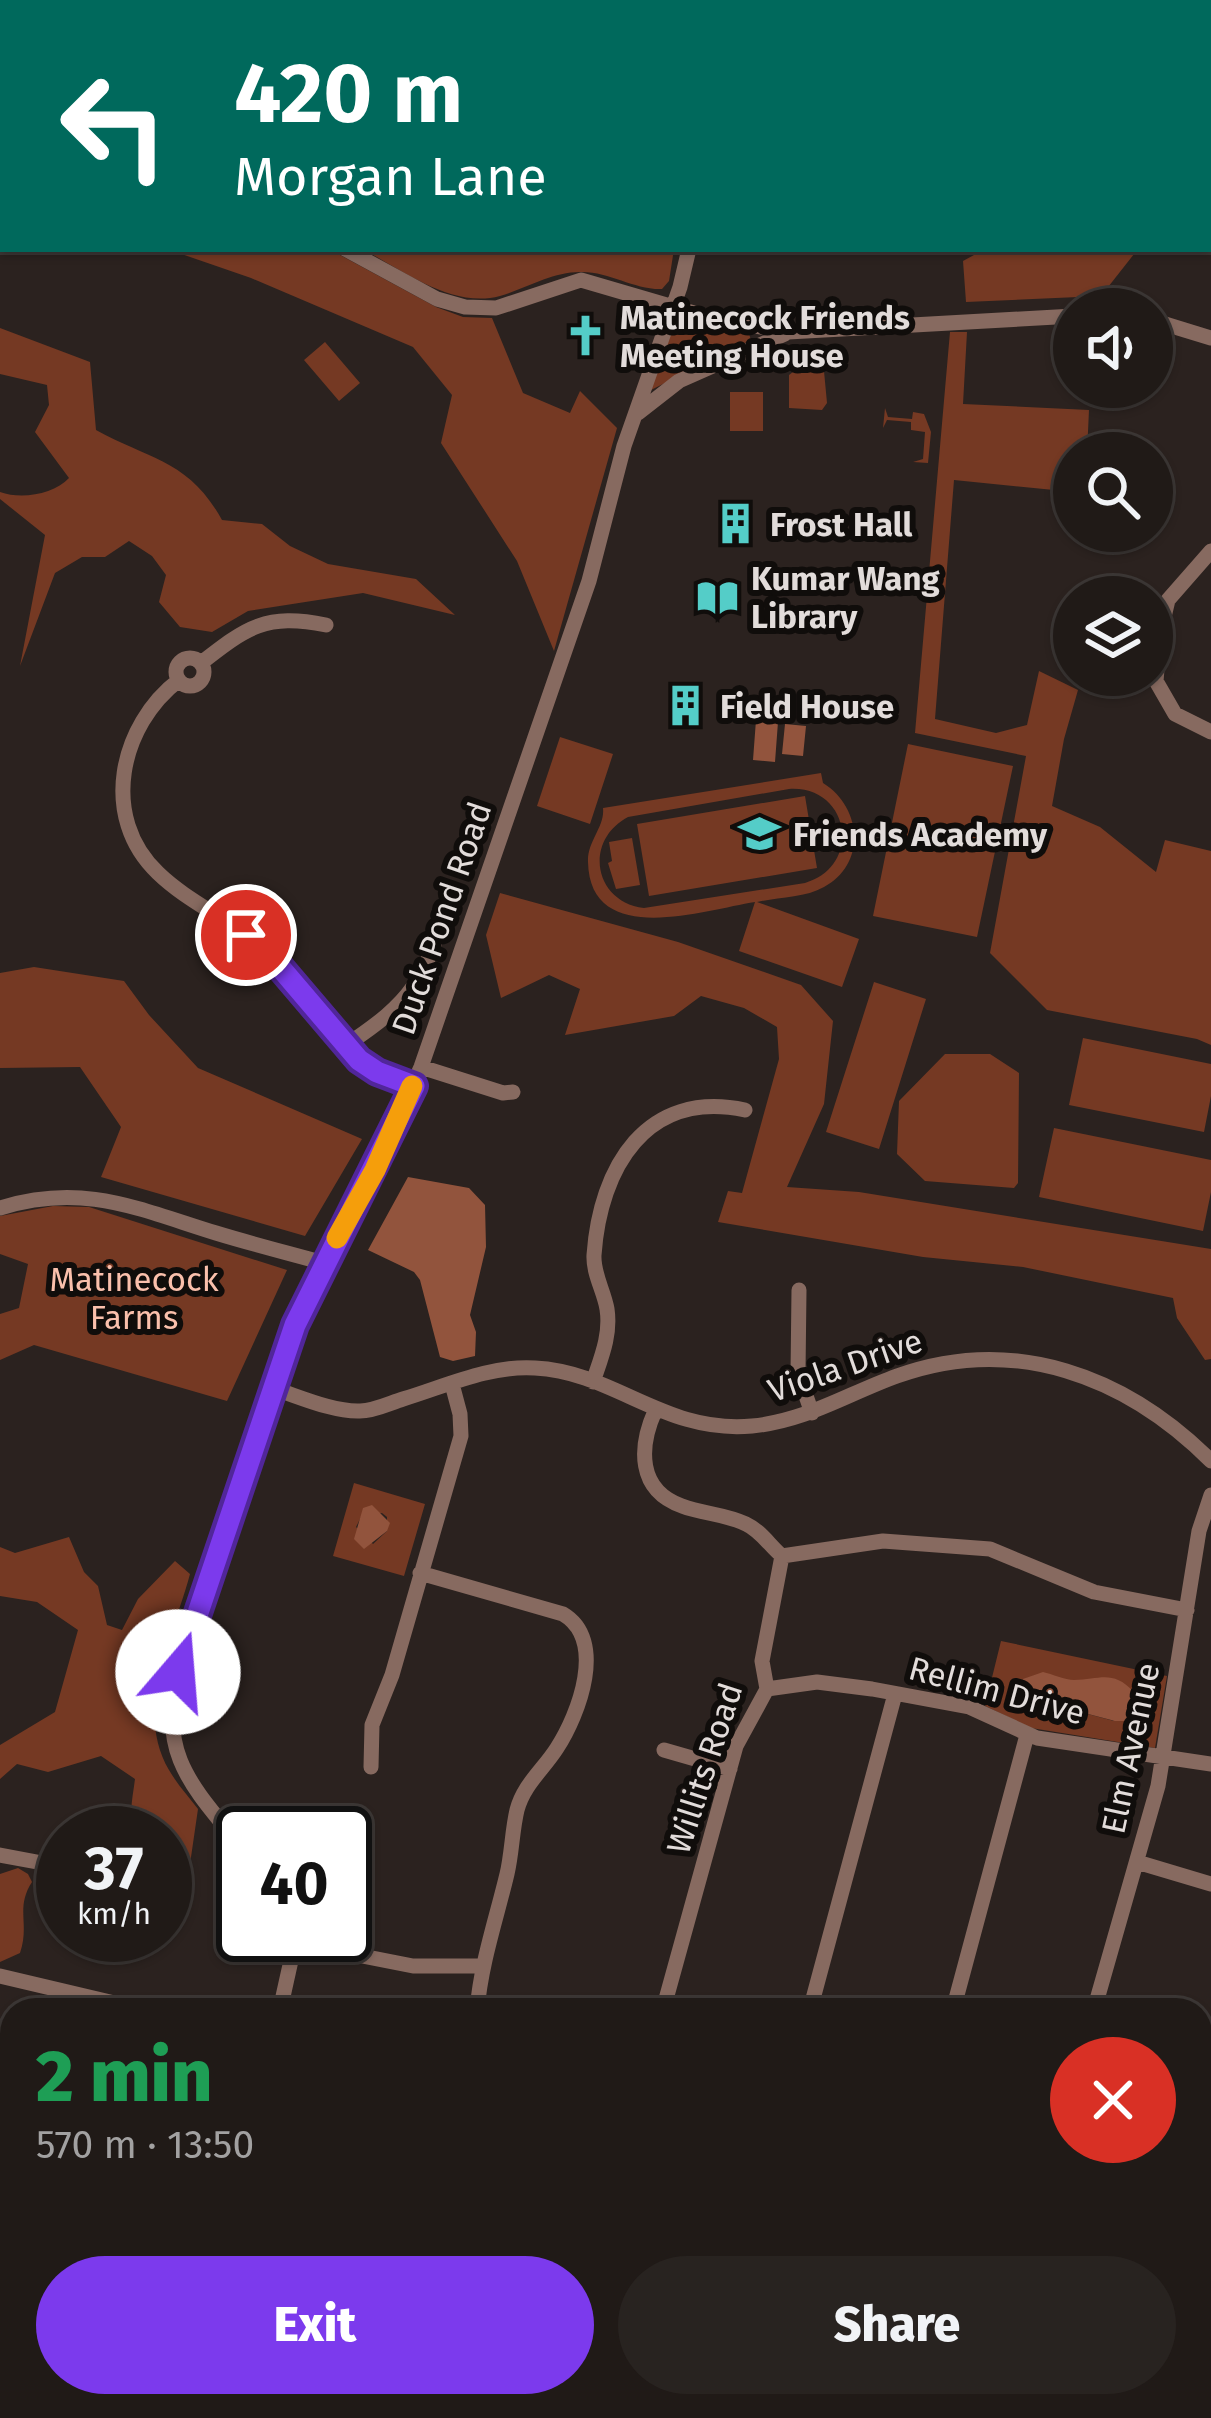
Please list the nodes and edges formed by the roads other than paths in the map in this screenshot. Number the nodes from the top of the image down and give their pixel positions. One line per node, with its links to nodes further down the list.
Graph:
1 (351, 252): 3 (street)
2 (688, 252): 3 (street, Duck Pond Road)
3 (673, 308): 6 (street); 8 (street, Duck Pond Road)
4 (1053, 317): 6 (street)
5 (1173, 326): 7 (street)
6 (788, 332): 8 (street)
7 (1211, 338)
8 (632, 419): 14 (street, Duck Pond Road)
9 (1211, 550): 11 (street)
10 (326, 625): 13 (street)
11 (1211, 732)
12 (447, 904): 13 (street)
13 (345, 1046): 15 (street)
14 (421, 1067): 15 (street, Duck Pond Road); 16 (street)
15 (414, 1086): 19 (street, Duck Pond Road)
16 (513, 1092)
17 (745, 1109): 21 (street)
18 (0, 1208): 19 (street)
19 (324, 1263): 23 (street, Duck Pond Road)
20 (799, 1290): 25 (street)
21 (593, 1382): 22 (street, Viola Drive); 24 (street, Viola Drive)
22 (452, 1384): 23 (street, Viola Drive); 29 (street)
23 (272, 1388): 39 (street, Duck Pond Road)
24 (655, 1411): 25 (street, Viola Drive); 28 (street)
25 (812, 1413): 26 (street, Viola Drive)
26 (1211, 1461)
27 (1211, 1495): 30 (street, Elm Avenue)
28 (782, 1556): 30 (street); 31 (street, Willits Road)
29 (420, 1573): 37 (street); 46 (street)
30 (1187, 1610): 35 (street, Elm Avenue)
31 (767, 1688): 32 (street, Rellim Drive); 38 (street, Willits Road)
32 (895, 1694): 33 (street, Rellim Drive); 52 (street)
33 (1027, 1735): 35 (street, Rellim Drive); 53 (street)
34 (664, 1750): 38 (street)
35 (1164, 1757): 36 (street, Rellim Drive); 42 (street, Elm Avenue)
36 (1211, 1764)
37 (370, 1767)
38 (730, 1769): 51 (street, Willits Road)
39 (216, 1814)
40 (0, 1855): 41 (street)
41 (36, 1862)
42 (1137, 1862): 43 (street); 54 (street, Elm Avenue)
43 (1211, 1884)
44 (372, 1958): 46 (street)
45 (291, 1962): 49 (street)
46 (481, 1966): 50 (street)
47 (0, 1976): 48 (street)
48 (93, 1998)
49 (283, 1998)
50 (478, 1998)
51 (666, 1998)
52 (813, 1998)
53 (955, 1998)
54 (1097, 1998)

